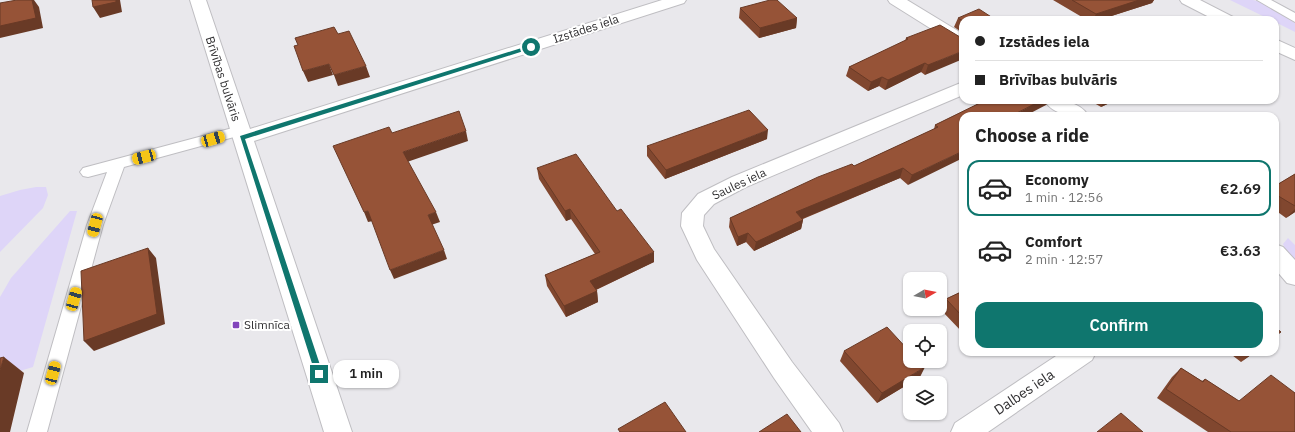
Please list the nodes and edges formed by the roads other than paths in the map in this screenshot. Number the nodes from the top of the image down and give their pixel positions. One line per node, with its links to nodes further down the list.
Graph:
1 (198, 0): 14 (street, Brīvības bulvāris)
2 (678, 0): 14 (street, Izstādes iela)
3 (896, 0): 8 (street)
4 (1188, 0): 6 (street)
5 (1263, 0): 7 (lane)
6 (1219, 16)
7 (1295, 18)
8 (959, 39)
9 (1279, 46): 10 (street)
10 (1295, 55)
11 (959, 90): 22 (street, Saules iela)
12 (1060, 104): 13 (street)
13 (1072, 112)
14 (241, 135): 15 (lane); 21 (street, Brīvības bulvāris)
15 (117, 165): 16 (lane); 20 (lane)
16 (88, 172)
17 (1279, 258): 18 (street)
18 (1295, 276)
19 (1077, 356): 23 (street, Dalbes iela)
20 (36, 432)
21 (338, 432)
22 (829, 432)
23 (964, 432)

